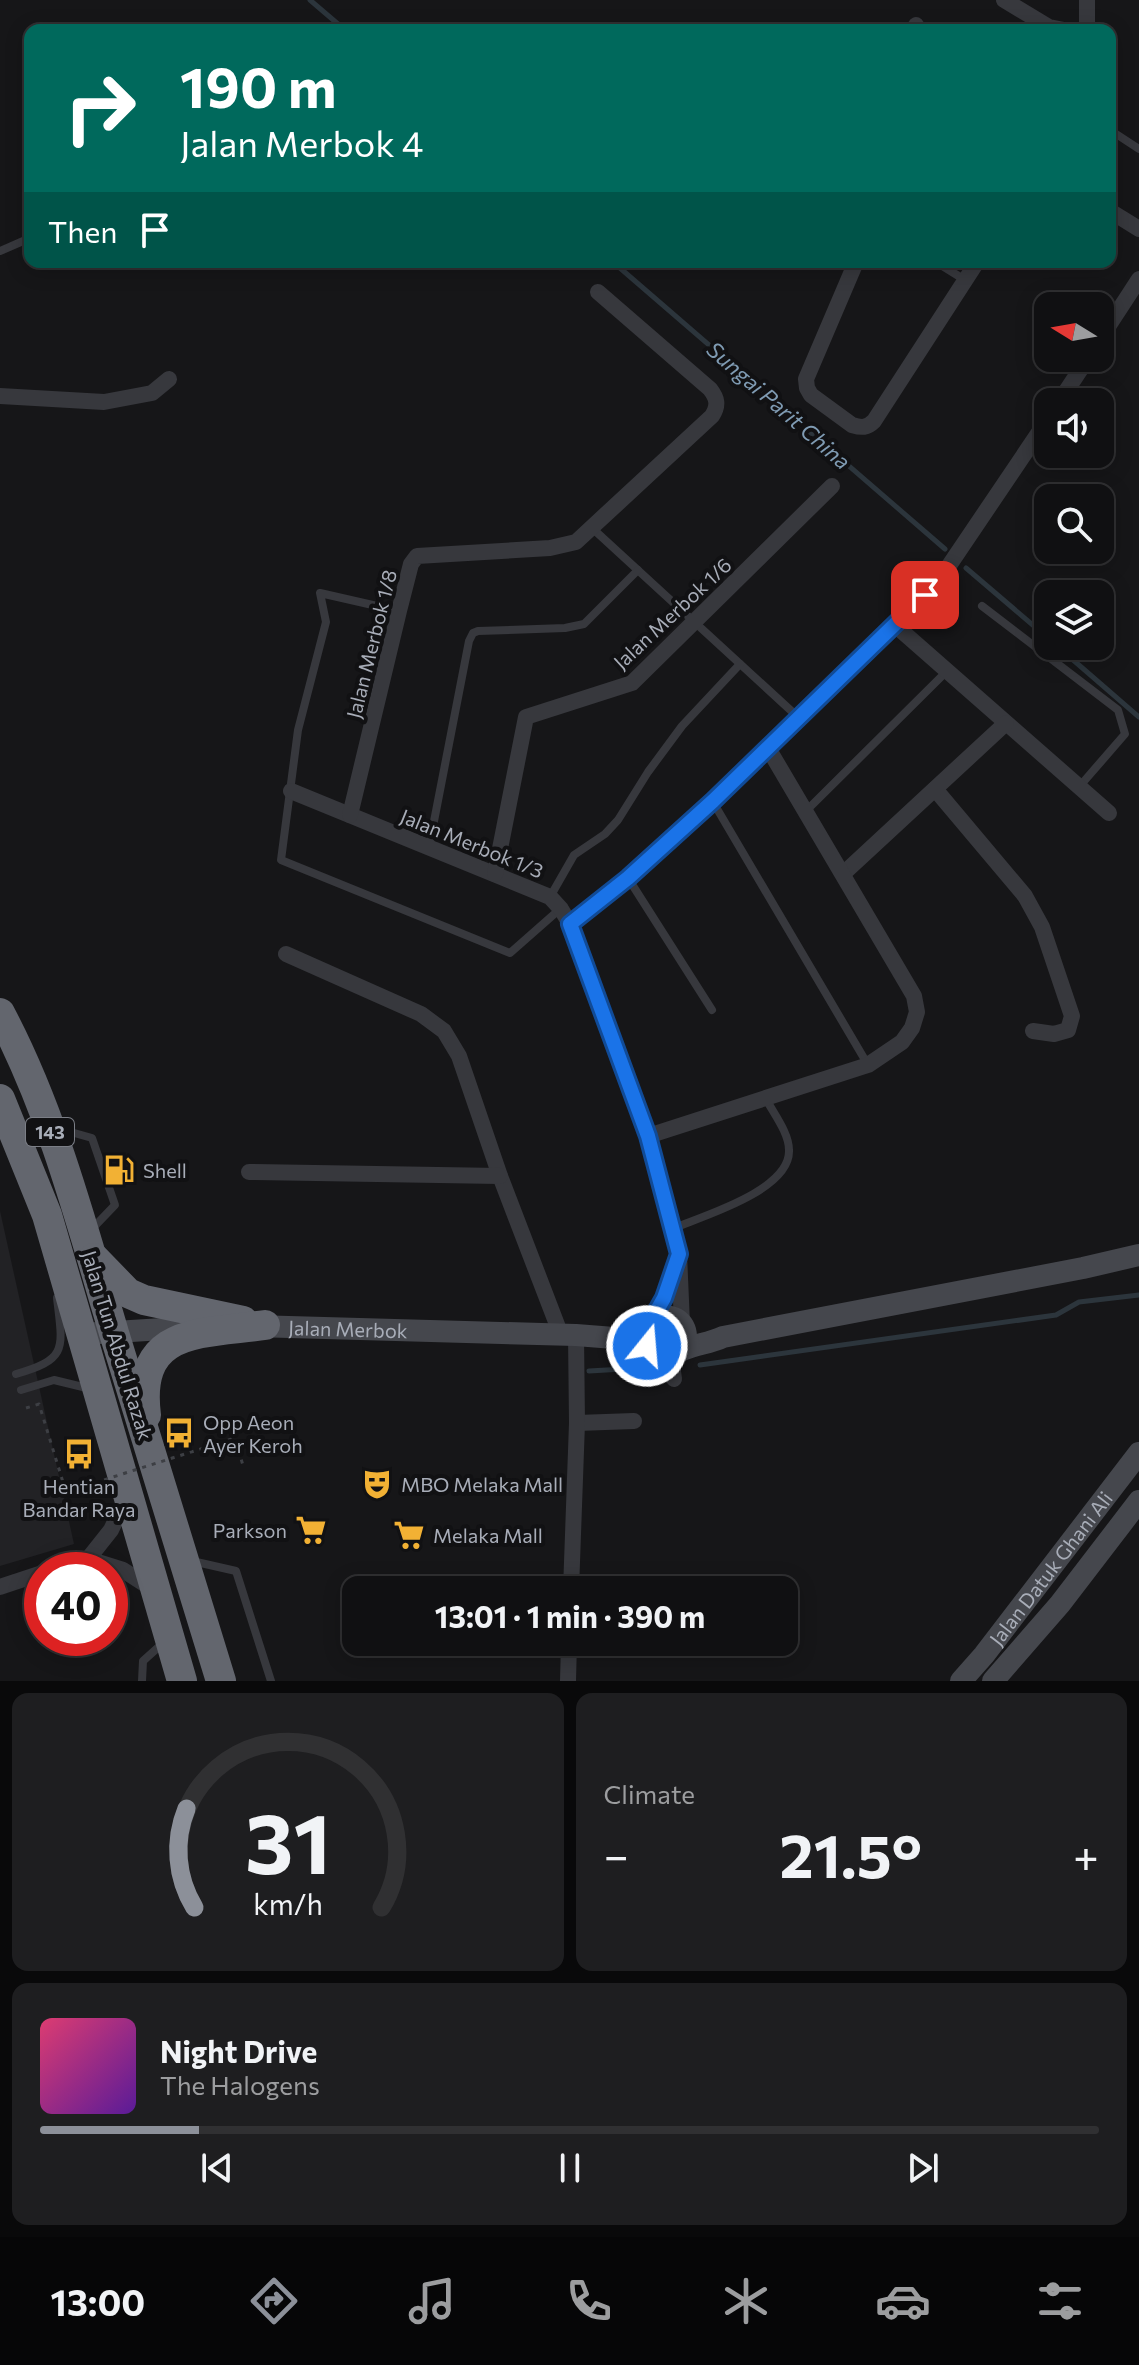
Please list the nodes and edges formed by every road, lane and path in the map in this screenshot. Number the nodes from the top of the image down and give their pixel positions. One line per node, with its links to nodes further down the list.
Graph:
1 (1004, 0): 3 (street)
2 (1087, 0): 4 (street)
3 (1044, 24)
4 (1087, 24)
5 (1116, 134): 6 (lane)
6 (1139, 149)
7 (1116, 215): 8 (street)
8 (1139, 229)
9 (24, 241): 10 (lane)
10 (0, 251)
11 (853, 268): 15 (street)
12 (946, 268): 15 (lane)
13 (973, 268): 15 (street)
14 (1139, 279): 17 (street)
15 (965, 280)
16 (598, 292): 22 (street, Jalan Merbok 1/8)
17 (1114, 317)
18 (169, 379): 19 (street)
19 (0, 396)
20 (1034, 440): 27 (street)
21 (832, 486): 26 (street, Jalan Merbok 1/6)
22 (591, 527): 23 (lane); 25 (street, Jalan Merbok 1/8)
23 (638, 570): 26 (lane); 40 (lane)
24 (982, 606): 33 (lane)
25 (399, 611): 35 (lane); 39 (street, Jalan Merbok 1/8)
26 (694, 622): 28 (lane); 42 (street, Jalan Merbok 1/6)
27 (896, 626): 29 (street); 30 (street)
28 (740, 664): 30 (lane); 44 (lane)
29 (947, 671): 31 (street); 37 (lane)
30 (799, 718): 32 (street)
31 (1006, 723): 33 (street); 34 (street)
32 (768, 748): 36 (street); 37 (street)
33 (1079, 787): 38 (street)
34 (935, 789): 41 (street); 48 (street)
35 (291, 791): 39 (street, Jalan Merbok 1/3); 44 (lane)
36 (713, 801): 43 (street); 49 (lane)
37 (807, 810): 41 (street)
38 (1109, 813)
39 (350, 815): 40 (street, Jalan Merbok 1/3)
40 (429, 847): 42 (street, Jalan Merbok 1/3)
41 (844, 873): 49 (street)
42 (495, 874): 44 (street, Jalan Merbok 1/3)
43 (628, 878): 44 (street); 46 (lane)
44 (560, 910): 52 (street)
45 (286, 954): 54 (street)
46 (712, 1010)
47 (0, 1013): 57 (highway, Jalan Tun Abdul Razak / 143)
48 (1033, 1031)
49 (868, 1065): 51 (street)
50 (0, 1099): 55 (highway, Jalan Tun Abdul Razak / 143)
51 (766, 1099): 52 (street); 56 (lane)
52 (648, 1136): 56 (street)
53 (249, 1172): 54 (street)
54 (500, 1176): 66 (street)
55 (47, 1215): 60 (lane); 65 (highway, Jalan Tun Abdul Razak / 143)
56 (674, 1228): 58 (street)
57 (87, 1245): 62 (highway); 63 (highway, Jalan Tun Abdul Razak / 143)
58 (679, 1254): 64 (street); 67 (street)
59 (1138, 1256): 67 (street)
60 (54, 1277)
61 (56, 1293): 68 (lane)
62 (265, 1325): 63 (street, Jalan Merbok); 66 (street, Jalan Merbok); 74 (highway)
63 (113, 1331): 65 (street, Jalan Merbok); 74 (highway, Jalan Tun Abdul Razak / 143)
64 (649, 1332): 66 (street, Jalan Merbok); 67 (street); 67 (street)
65 (83, 1334): 70 (highway, Jalan Tun Abdul Razak / 143)
66 (568, 1335): 73 (street)
67 (679, 1347)
68 (16, 1374)
69 (21, 1390): 70 (lane)
70 (99, 1392): 77 (highway, Jalan Tun Abdul Razak / 143)
71 (26, 1408): 76 (path, bridge)
72 (634, 1421): 73 (street)
73 (577, 1423): 82 (street)
74 (150, 1451): 80 (highway, Jalan Tun Abdul Razak / 143)
75 (1139, 1453): 93 (street, Jalan Datuk Ghani Ali)
76 (244, 1469)
77 (127, 1496): 79 (street); 85 (highway, Jalan Tun Abdul Razak / 143)
78 (1139, 1501): 94 (street, Jalan Datuk Ghani Ali)
79 (94, 1552)
80 (184, 1559): 90 (highway, Jalan Tun Abdul Razak / 143); 91 (lane)
81 (128, 1573): 85 (street)
82 (572, 1576)
83 (24, 1579): 84 (street)
84 (0, 1587)
85 (156, 1591): 86 (highway, Jalan Tun Abdul Razak / 143)
86 (170, 1638): 88 (lane); 89 (highway, Jalan Tun Abdul Razak / 143)
87 (569, 1656): 92 (street)
88 (142, 1681)
89 (182, 1681)
90 (221, 1681)
91 (271, 1681)
92 (568, 1681)
93 (961, 1681)
94 (993, 1681)

